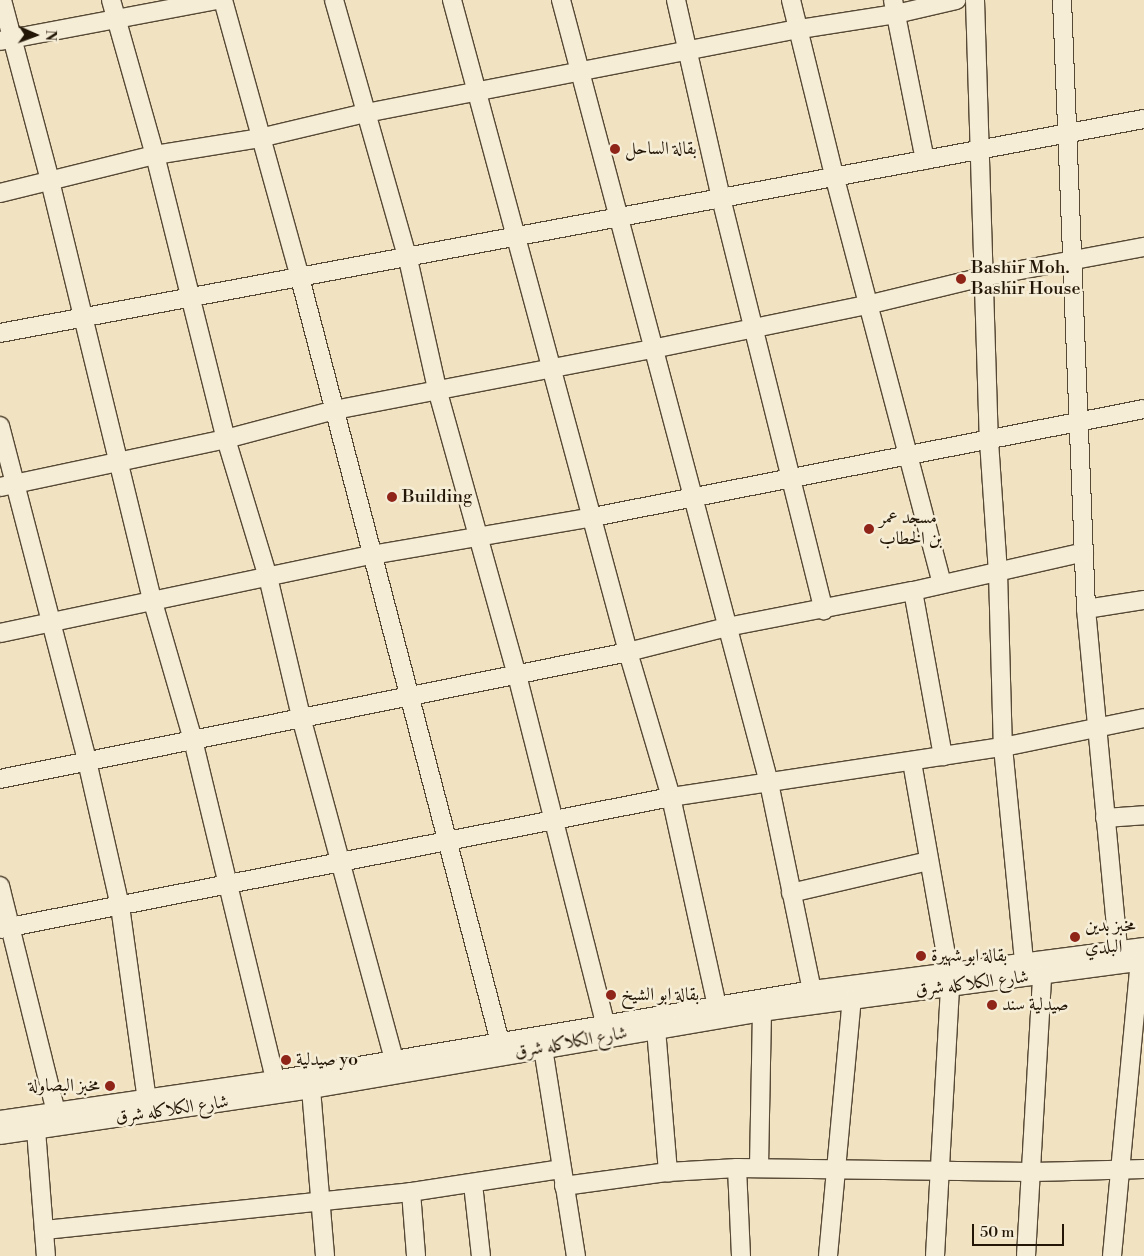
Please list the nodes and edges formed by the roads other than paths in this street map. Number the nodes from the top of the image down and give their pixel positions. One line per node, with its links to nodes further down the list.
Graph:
1 (2, 0): 15 (street)
2 (216, 0): 13 (street)
3 (223, 0): 22 (street)
4 (334, 0): 19 (street)
5 (452, 0): 18 (street)
6 (561, 0): 17 (street)
7 (676, 0): 16 (street)
8 (792, 0): 14 (street)
9 (956, 0): 12 (street)
10 (975, 0): 23 (street)
11 (1062, 0): 21 (street)
12 (895, 7): 14 (street); 25 (street)
13 (113, 8): 15 (street); 24 (street)
14 (800, 29): 16 (street); 26 (street)
15 (6, 40): 27 (street)
16 (689, 52): 17 (street); 29 (street)
17 (580, 71): 18 (street); 30 (street)
18 (479, 93): 19 (street); 31 (street)
19 (366, 113): 22 (street); 33 (street)
20 (1144, 119): 21 (street)
21 (1067, 134): 23 (street); 34 (street)
22 (260, 138): 24 (street); 36 (street)
23 (981, 152): 25 (street); 35 (street)
24 (155, 155): 27 (street); 37 (street)
25 (924, 160): 26 (street)
26 (834, 176): 29 (street); 38 (street)
27 (50, 180): 28 (street); 39 (street)
28 (0, 192)
29 (721, 198): 30 (street); 40 (street)
30 (621, 216): 31 (street); 42 (street)
31 (518, 236): 33 (street); 43 (street)
32 (1144, 247): 34 (street)
33 (408, 259): 36 (street); 44 (street)
34 (1074, 260): 35 (street); 47 (street)
35 (983, 277): 38 (street); 50 (street)
36 (300, 278): 37 (street); 46 (street)
37 (192, 298): 39 (street); 49 (street)
38 (867, 305): 40 (street); 51 (street)
39 (84, 320): 41 (street); 52 (street)
40 (756, 326): 42 (street); 53 (street)
41 (0, 333)
42 (652, 349): 43 (street); 55 (street)
43 (552, 366): 44 (street); 56 (street)
44 (437, 389): 46 (street); 57 (street)
45 (1144, 409): 47 (street)
46 (335, 410): 49 (street); 59 (street)
47 (1079, 423): 50 (street); 58 (street)
48 (0, 426): 54 (street)
49 (226, 438): 52 (street); 61 (street)
50 (989, 442): 51 (street); 60 (street)
51 (907, 456): 53 (street); 62 (street)
52 (119, 460): 54 (street); 64 (street)
53 (792, 478): 55 (street); 67 (street)
54 (7, 485): 68 (street)
55 (693, 496): 56 (street); 69 (street)
56 (593, 517): 57 (street); 71 (street)
57 (478, 537): 59 (street); 72 (street)
58 (1084, 552): 60 (street); 66 (street)
59 (372, 556): 61 (street); 73 (street)
60 (998, 572): 62 (street); 78 (street)
61 (268, 576): 64 (street); 74 (street)
62 (942, 584): 63 (street)
63 (913, 591): 67 (street); 79 (street)
64 (152, 599): 68 (street); 77 (street)
65 (1144, 600): 66 (street)
66 (1086, 609): 76 (street)
67 (824, 610): 69 (street)
68 (49, 621): 70 (street); 80 (street)
69 (727, 627): 71 (street); 83 (street)
70 (0, 633)
71 (628, 652): 72 (street); 84 (street)
72 (517, 675): 73 (street); 87 (street)
73 (409, 696): 74 (street); 88 (street)
74 (301, 717): 77 (street); 89 (street)
75 (1144, 718): 76 (street)
76 (1096, 726): 78 (street); 86 (street)
77 (193, 740): 80 (street); 91 (street)
78 (1003, 747): 79 (street); 98 (street)
79 (943, 756): 81 (street)
80 (87, 761): 82 (street); 94 (street)
81 (912, 762): 83 (street); 90 (street)
82 (0, 779)
83 (769, 783): 84 (street); 93 (street)
84 (671, 797): 87 (street); 103 (street)
85 (1144, 815): 86 (street)
86 (1105, 818): 96 (street)
87 (554, 820): 88 (street); 105 (street)
88 (448, 842): 89 (street); 107 (street)
89 (341, 861): 91 (street); 109 (street)
90 (928, 861): 93 (street); 100 (street)
91 (227, 883): 94 (street); 110 (street)
92 (0, 886): 95 (street)
93 (791, 893): 101 (street)
94 (120, 906): 95 (street); 112 (street)
95 (5, 928): 113 (street)
96 (1118, 950): 97 (street, شارع الكلاكله شرق); 98 (street, شارع الكلاكله شرق)
97 (1143, 957): 99 (street, شارع الكلاكله شرق); 119 (street)
98 (1024, 962): 100 (street, شارع الكلاكله شرق)
99 (1042, 975): 100 (street, شارع الكلاكله شرق); 124 (street)
100 (950, 979): 101 (street, شارع الكلاكله شرق); 102 (street, شارع الكلاكله شرق); 122 (street)
101 (812, 990): 103 (street, شارع الكلاكله شرق)
102 (852, 999): 104 (street, شارع الكلاكله شرق); 121 (street)
103 (718, 1006): 105 (street, شارع الكلاكله شرق)
104 (762, 1012): 106 (street, شارع الكلاكله شرق); 117 (street)
105 (605, 1023): 107 (street, شارع الكلاكله شرق)
106 (656, 1029): 108 (street, شارع الكلاكله شرق); 123 (street)
107 (500, 1042): 109 (street, شارع الكلاكله شرق)
108 (543, 1048): 111 (street, شارع الكلاكله شرق); 125 (street)
109 (394, 1060): 110 (street, شارع الكلاكله شرق)
110 (275, 1080): 112 (street, شارع الكلاكله شرق)
111 (311, 1089): 115 (street, شارع الكلاكله شرق); 128 (street)
112 (146, 1100): 113 (street, شارع الكلاكله شرق)
113 (56, 1112): 114 (street, شارع الكلاكله شرق)
114 (0, 1120)
115 (36, 1130): 116 (street, شارع الكلاكله شرق); 129 (street)
116 (0, 1135)
117 (759, 1167): 118 (street); 121 (street)
118 (738, 1168): 123 (street); 135 (street)
119 (1122, 1169): 120 (street); 124 (street); 139 (street)
120 (1144, 1169)
121 (834, 1170): 122 (street); 136 (street)
122 (939, 1170): 124 (street); 137 (street)
123 (668, 1172): 125 (street)
124 (1032, 1172): 138 (street)
125 (562, 1178): 126 (street); 134 (street)
126 (473, 1184): 127 (street); 133 (street)
127 (411, 1192): 128 (street); 132 (street)
128 (321, 1201): 129 (street); 131 (street)
129 (44, 1230): 130 (street)
130 (46, 1256)
131 (325, 1256)
132 (416, 1256)
133 (482, 1256)
134 (576, 1256)
135 (740, 1256)
136 (828, 1256)
137 (935, 1256)
138 (1026, 1256)
139 (1112, 1256)

